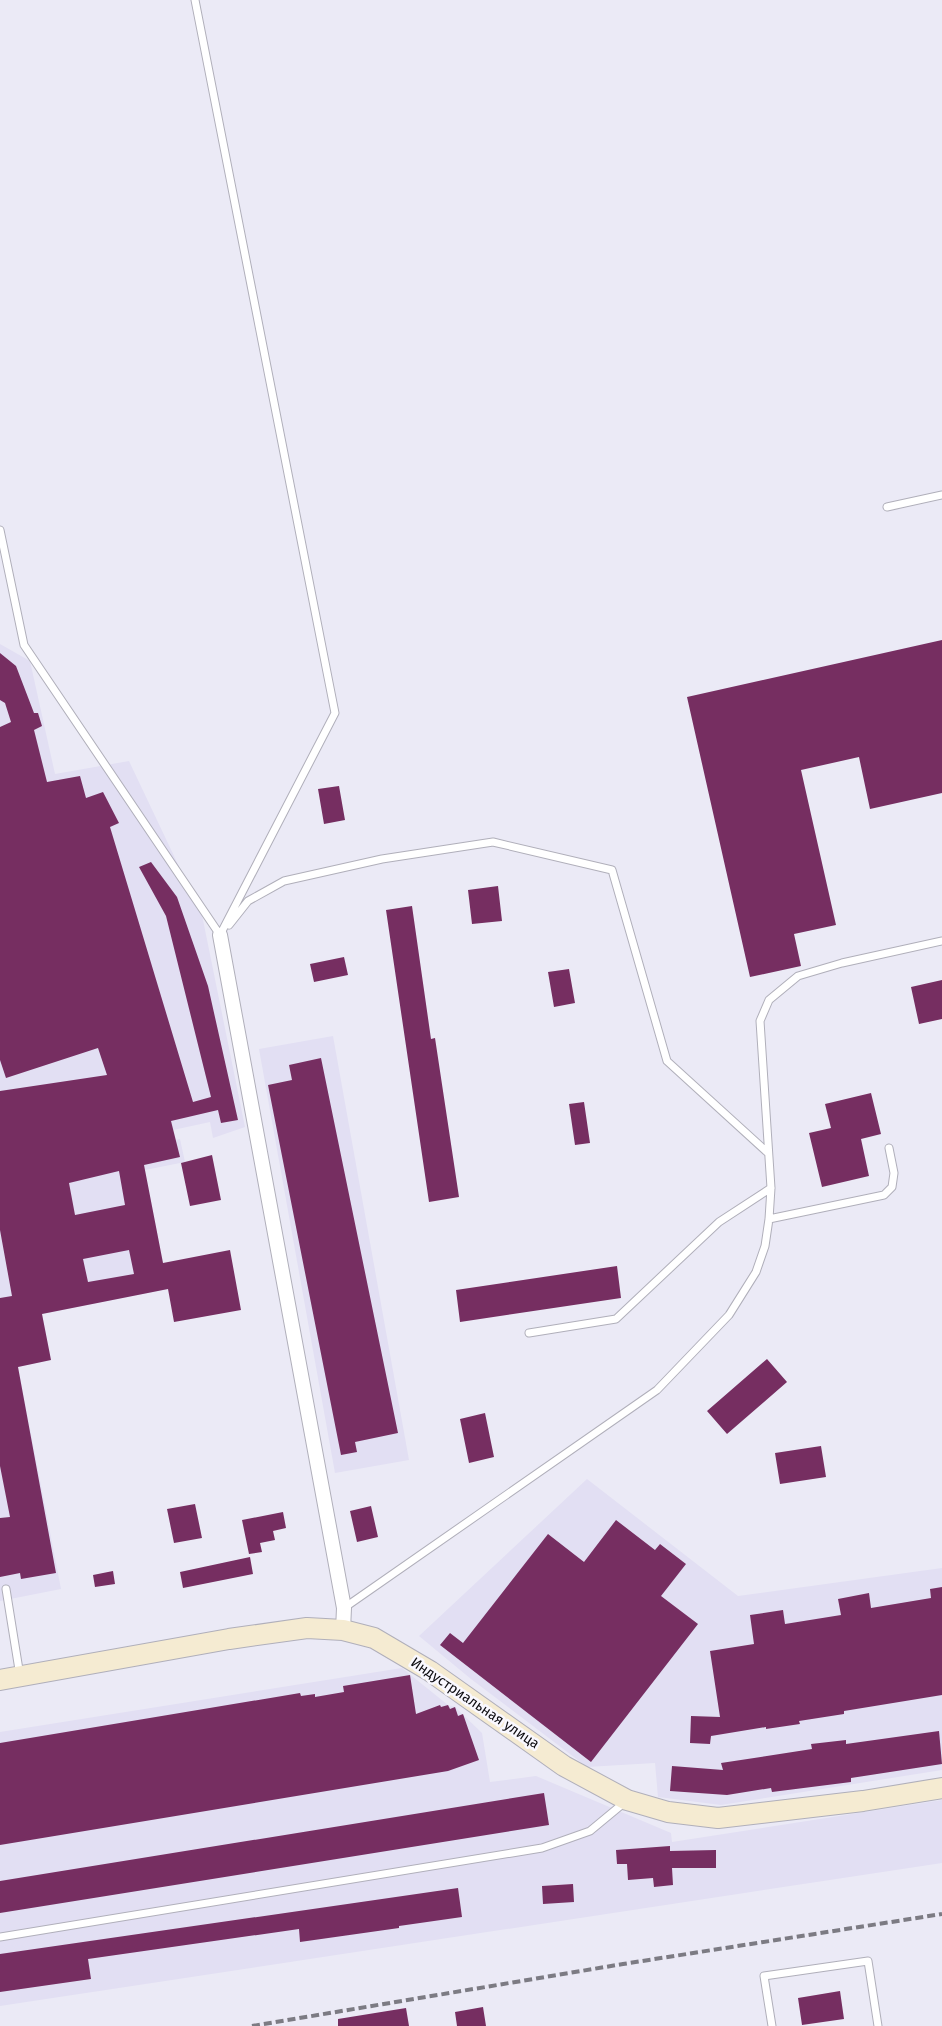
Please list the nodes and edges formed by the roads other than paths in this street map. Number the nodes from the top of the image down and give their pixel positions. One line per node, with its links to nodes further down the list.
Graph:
1 (195, 0): 5 (lane)
2 (942, 495): 3 (lane)
3 (886, 507)
4 (0, 530): 5 (lane)
5 (220, 935): 8 (lane); 13 (street)
6 (942, 941): 8 (lane)
7 (889, 1148): 10 (lane)
8 (768, 1154): 9 (lane)
9 (771, 1188): 10 (lane); 11 (lane)
10 (769, 1219): 13 (lane)
11 (529, 1333)
12 (6, 1589): 15 (lane)
13 (344, 1608): 14 (street)
14 (343, 1630): 15 (street, Индустриальная улица); 18 (street, Индустриальная улица)
15 (20, 1676): 16 (street, Индустриальная улица)
16 (0, 1680)
17 (942, 1788): 18 (street, Индустриальная улица)
18 (627, 1800): 19 (lane)
19 (0, 1937)
20 (772, 2026): 21 (lane)
21 (878, 2026)

